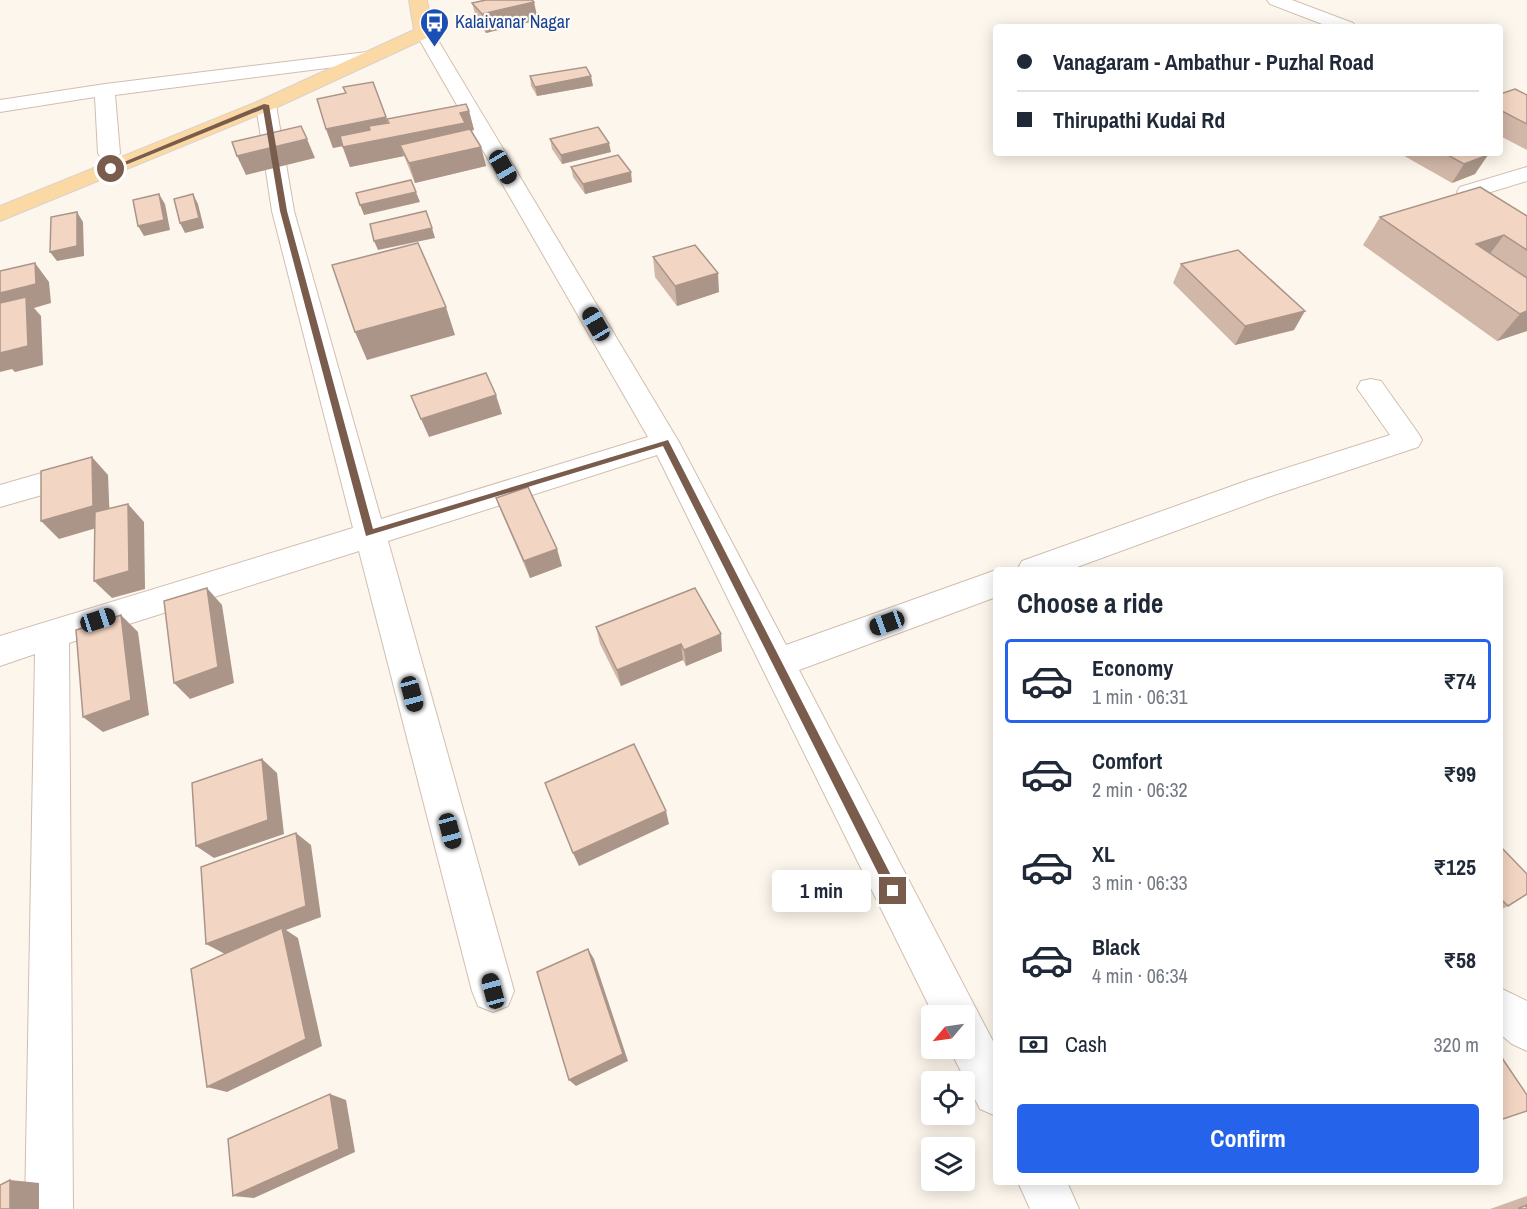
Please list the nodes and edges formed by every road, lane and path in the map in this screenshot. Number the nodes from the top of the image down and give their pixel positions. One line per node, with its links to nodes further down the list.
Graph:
1 (418, 0): 4 (main road)
2 (1276, 0): 3 (street)
3 (1339, 24)
4 (424, 32): 5 (main road); 14 (street)
5 (367, 58): 6 (street); 7 (main road)
6 (105, 90): 8 (street); 9 (street)
7 (266, 105): 12 (main road); 17 (street)
8 (0, 106)
9 (109, 153)
10 (1527, 174): 11 (street)
11 (1468, 192)
12 (0, 214)
13 (1371, 388): 18 (street)
14 (665, 442): 17 (street); 22 (street)
15 (66, 477): 16 (street)
16 (0, 496)
17 (369, 534): 20 (street); 23 (street)
18 (1041, 567)
19 (993, 585): 22 (street)
20 (52, 634): 21 (street); 30 (street)
21 (0, 651)
22 (777, 663): 24 (street)
23 (493, 991)
24 (951, 1005)
25 (1503, 1012): 26 (street)
26 (1527, 1029)
27 (975, 1052): 28 (street)
28 (993, 1087)
29 (1043, 1185): 31 (street)
30 (49, 1209)
31 (1055, 1209)

